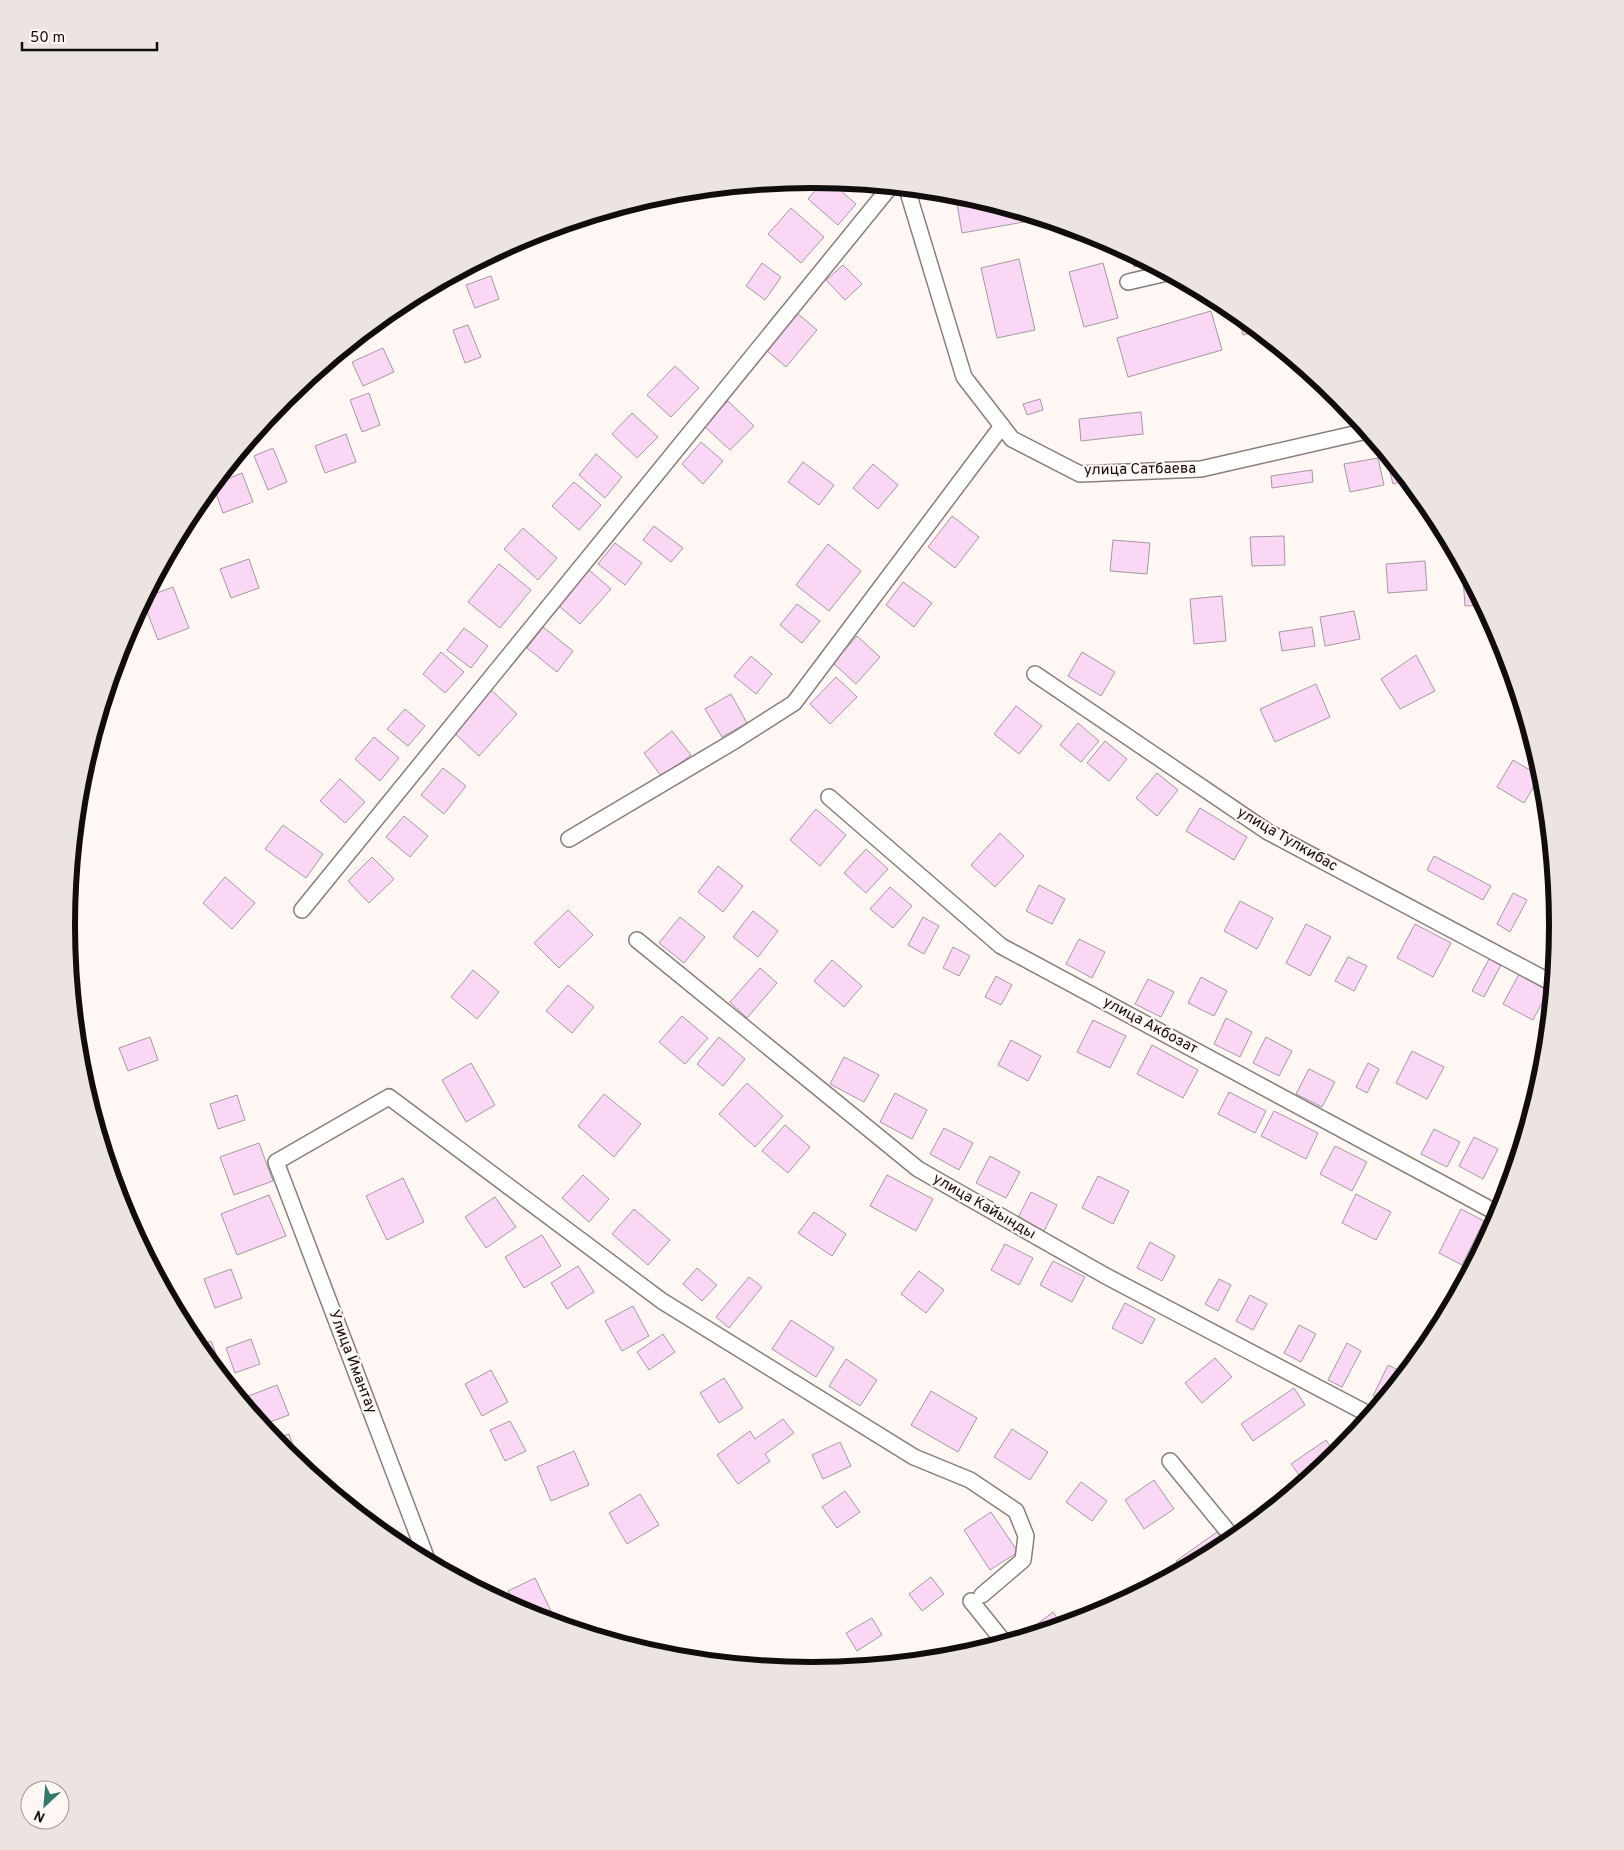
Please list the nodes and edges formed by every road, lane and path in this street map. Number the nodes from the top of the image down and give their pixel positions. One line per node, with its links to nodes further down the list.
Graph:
1 (886, 192): 10 (street)
2 (909, 194): 5 (street, улица Сатбаева)
3 (1158, 275): 4 (street)
4 (1128, 282)
5 (1002, 426): 6 (street, улица Сатбаева); 9 (street)
6 (1360, 433)
7 (1035, 674): 12 (street, улица Тулкибас)
8 (829, 797): 13 (street, улица Акбозат)
9 (569, 839)
10 (302, 910)
11 (637, 940): 14 (street, улица Кайынды)
12 (1546, 980)
13 (1492, 1210)
14 (1365, 1412)
15 (1170, 1461): 16 (street)
16 (1229, 1533)
17 (424, 1551): 18 (street, Улица Имантау)
18 (1001, 1637)

